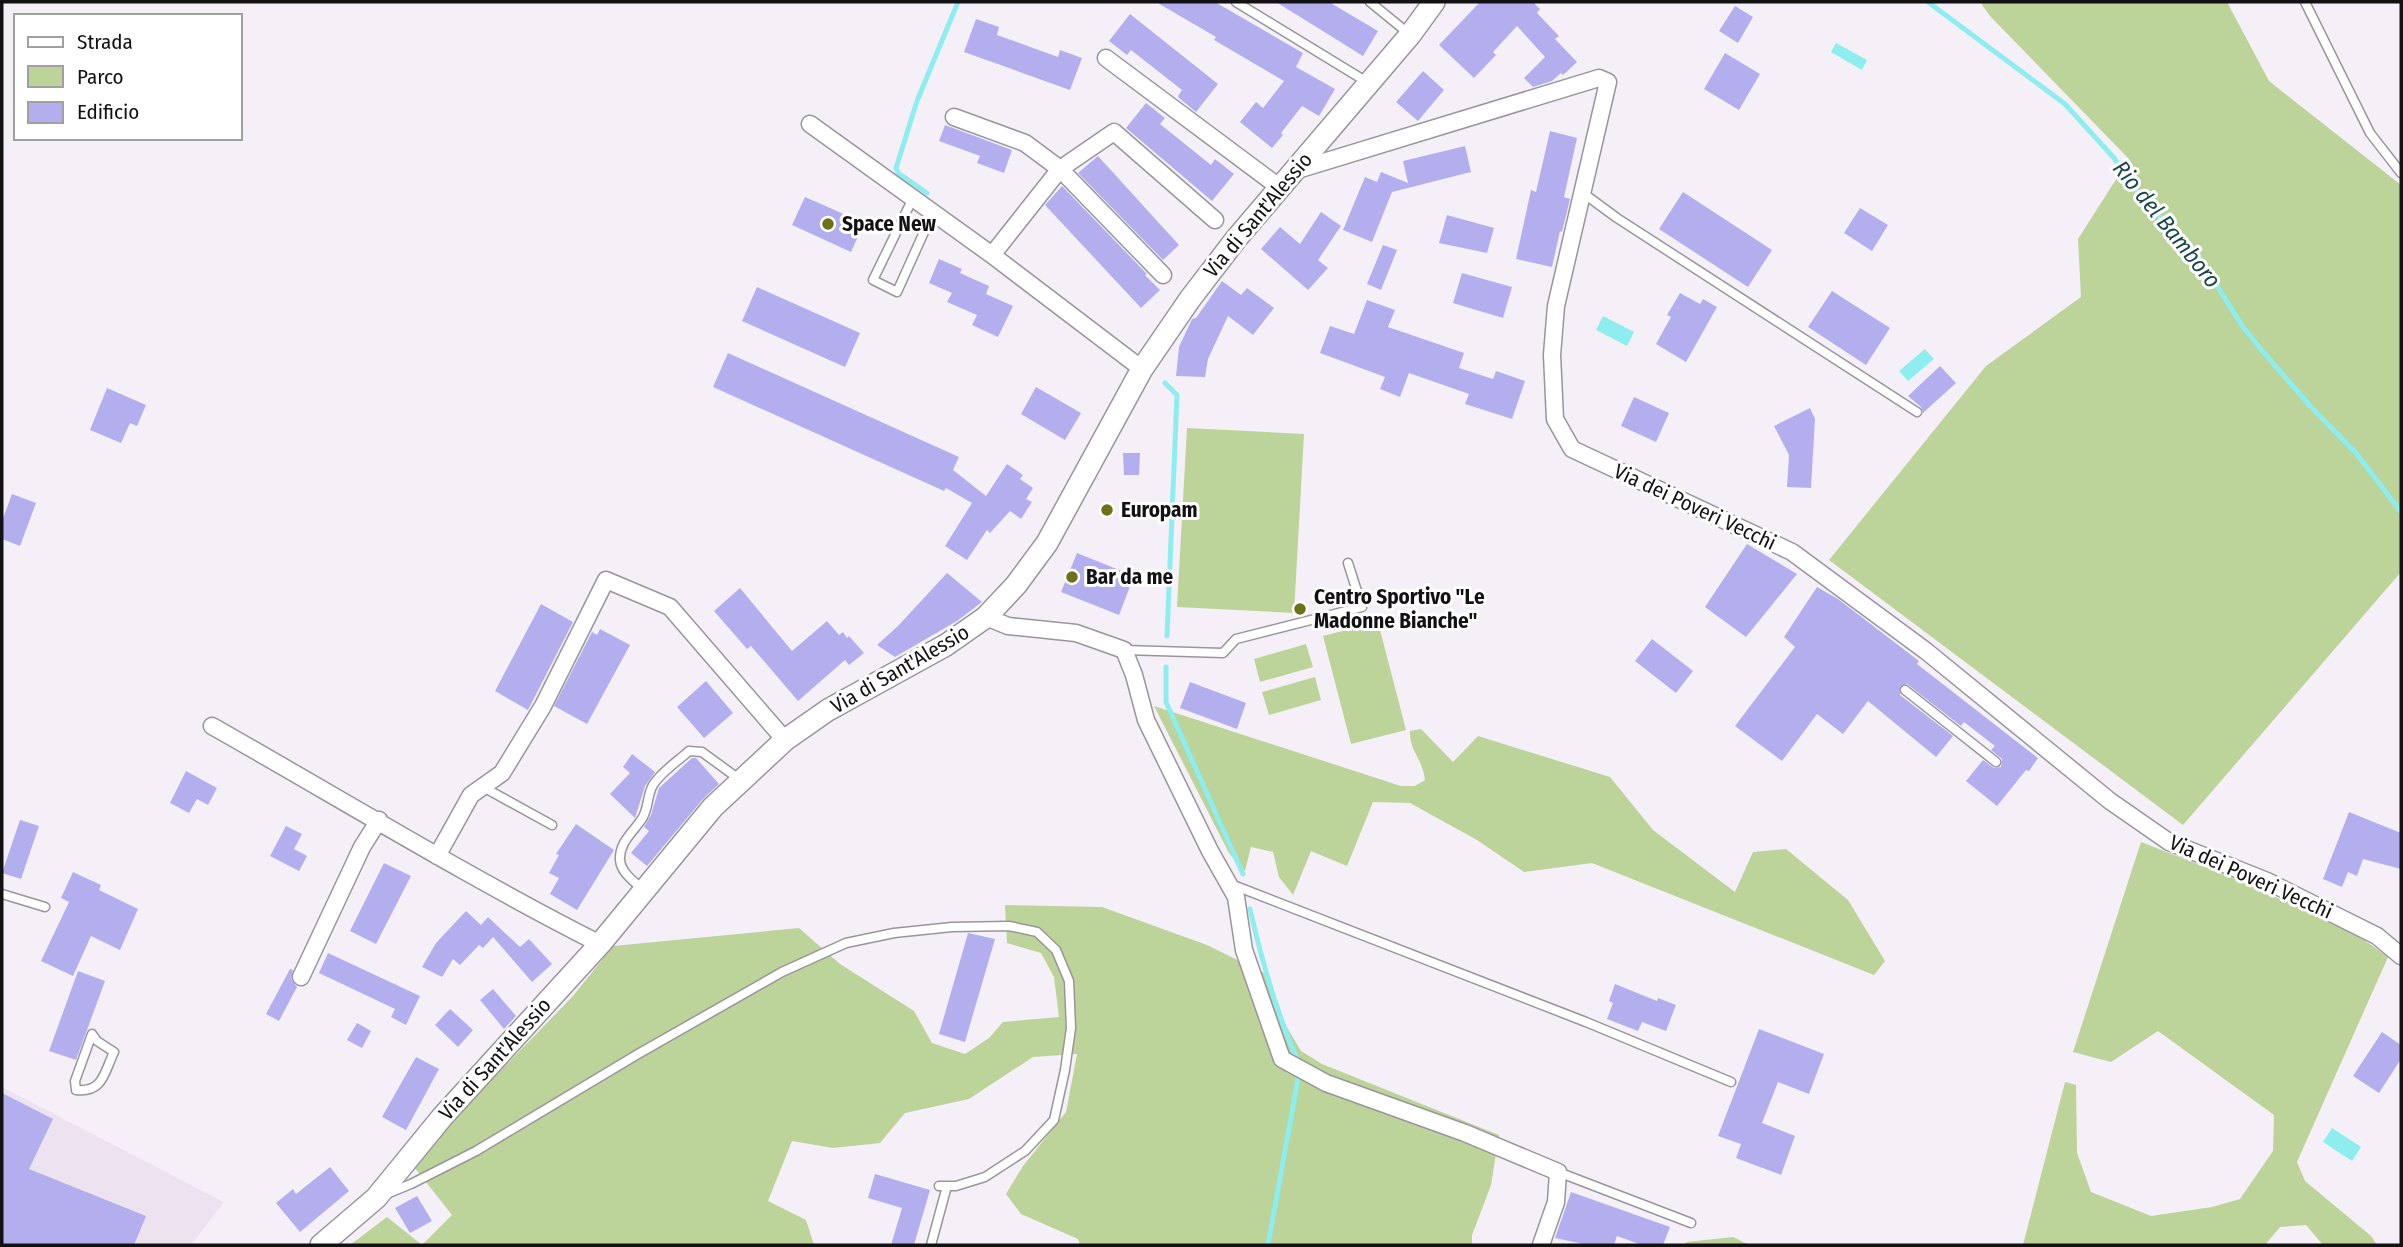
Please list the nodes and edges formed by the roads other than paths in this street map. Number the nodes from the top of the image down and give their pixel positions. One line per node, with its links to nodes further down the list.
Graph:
1 (1236, 2): 7 (lane)
2 (1370, 2): 5 (lane)
3 (1434, 2): 5 (street, Via di Sant'Alessio)
4 (2305, 2): 12 (lane)
5 (1410, 34): 7 (street, Via di Sant'Alessio)
6 (1106, 58): 13 (street)
7 (1370, 83): 11 (street, Via di Sant'Alessio)
8 (954, 117): 10 (street)
9 (810, 124): 15 (street)
10 (1060, 169): 17 (street); 18 (street); 19 (street)
11 (1294, 171): 13 (street, Via di Sant'Alessio); 14 (street, Via dei Poveri Vecchi)
12 (2401, 173)
13 (1279, 187): 20 (street, Via di Sant'Alessio)
14 (1583, 193): 21 (lane); 39 (street, Via dei Poveri Vecchi)
15 (913, 198): 16 (street); 16 (lane)
16 (933, 212): 18 (street)
17 (1215, 220)
18 (992, 255): 20 (street)
19 (1163, 275)
20 (1142, 369): 23 (street, Via di Sant'Alessio)
21 (1917, 412)
22 (1348, 563): 24 (lane)
23 (986, 617): 24 (street); 27 (street, Via di Sant'Alessio)
24 (1124, 650): 34 (street)
25 (1905, 690): 28 (lane)
26 (212, 726): 31 (street)
27 (785, 740): 29 (street, Via di Sant'Alessio); 30 (street)
28 (1996, 762)
29 (741, 781): 35 (street, Via di Sant'Alessio); 35 (lane)
30 (483, 787): 32 (lane); 33 (street)
31 (379, 820): 33 (street); 40 (street)
32 (552, 825)
33 (437, 856): 38 (street)
34 (1230, 884): 42 (lane); 43 (street)
35 (644, 891): 38 (street, Via di Sant'Alessio)
36 (2, 894): 37 (lane)
37 (46, 907)
38 (600, 944): 44 (street, Via di Sant'Alessio)
39 (2401, 956)
40 (302, 977)
41 (92, 1034): 41 (lane)
42 (1731, 1082)
43 (1558, 1172): 45 (lane); 48 (street)
44 (376, 1198): 46 (street, Via di Sant'Alessio); 47 (lane)
45 (1691, 1223)
46 (321, 1245)
47 (931, 1245)
48 (1541, 1245)

